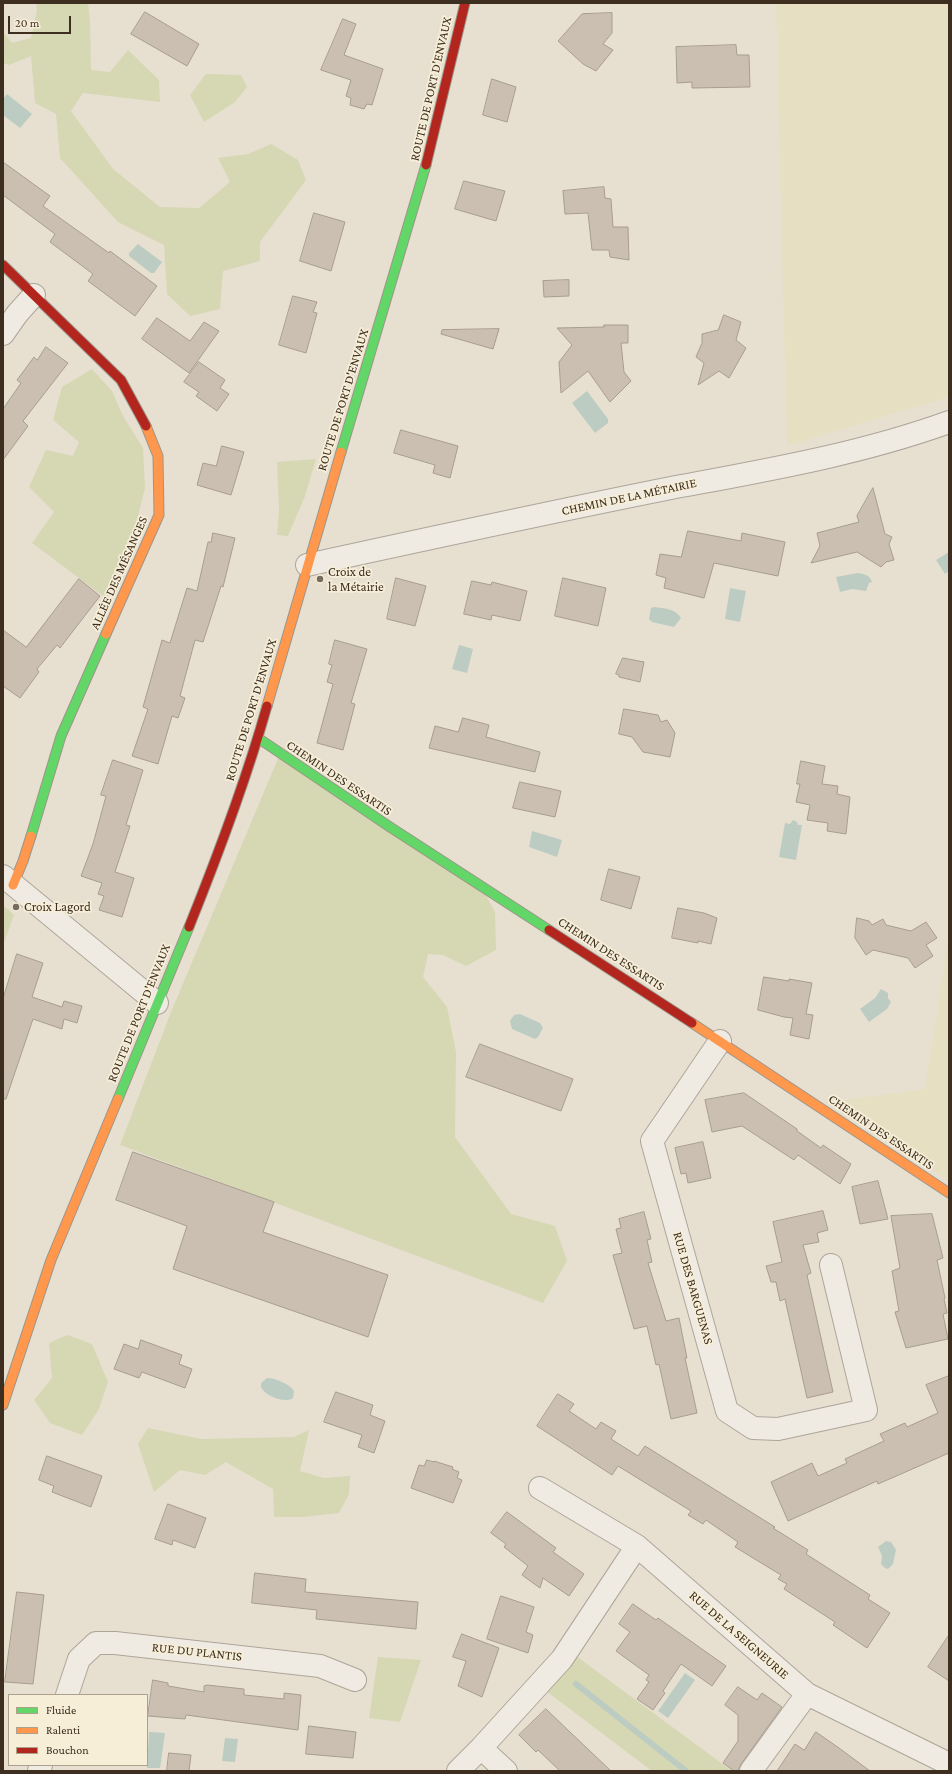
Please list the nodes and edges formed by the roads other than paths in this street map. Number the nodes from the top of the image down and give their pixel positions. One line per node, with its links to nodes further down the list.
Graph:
1 (465, 3): 6 (street, ROUTE DE PORT D'ENVAUX)
2 (3, 265): 3 (street, ALLÉE DES MÉSANGES)
3 (34, 295): 4 (street); 8 (street, ALLÉE DES MÉSANGES)
4 (3, 334)
5 (949, 422): 6 (street, CHEMIN DE LA MÉTAIRIE)
6 (307, 565): 7 (street, ROUTE DE PORT D'ENVAUX)
7 (258, 738): 9 (street, ROUTE DE PORT D'ENVAUX); 10 (street, CHEMIN DES ESSARTIS)
8 (8, 881): 9 (street)
9 (157, 1003): 13 (street, ROUTE DE PORT D'ENVAUX)
10 (720, 1041): 11 (street, CHEMIN DES ESSARTIS); 12 (street, RUE DES BARGUENAS)
11 (949, 1193)
12 (831, 1265)
13 (3, 1405)
14 (540, 1488): 15 (street, RUE DE LA SEIGNEURIE)
15 (637, 1546): 18 (street, RUE DE LA SEIGNEURIE); 19 (street)
16 (355, 1680): 17 (street, RUE DU PLANTIS)
17 (66, 1694)
18 (807, 1694): 20 (street, RUE DE LA SEIGNEURIE); 23 (street)
19 (481, 1748): 21 (street); 22 (street)
20 (949, 1764)
21 (458, 1771)
22 (506, 1771)
23 (751, 1771)

